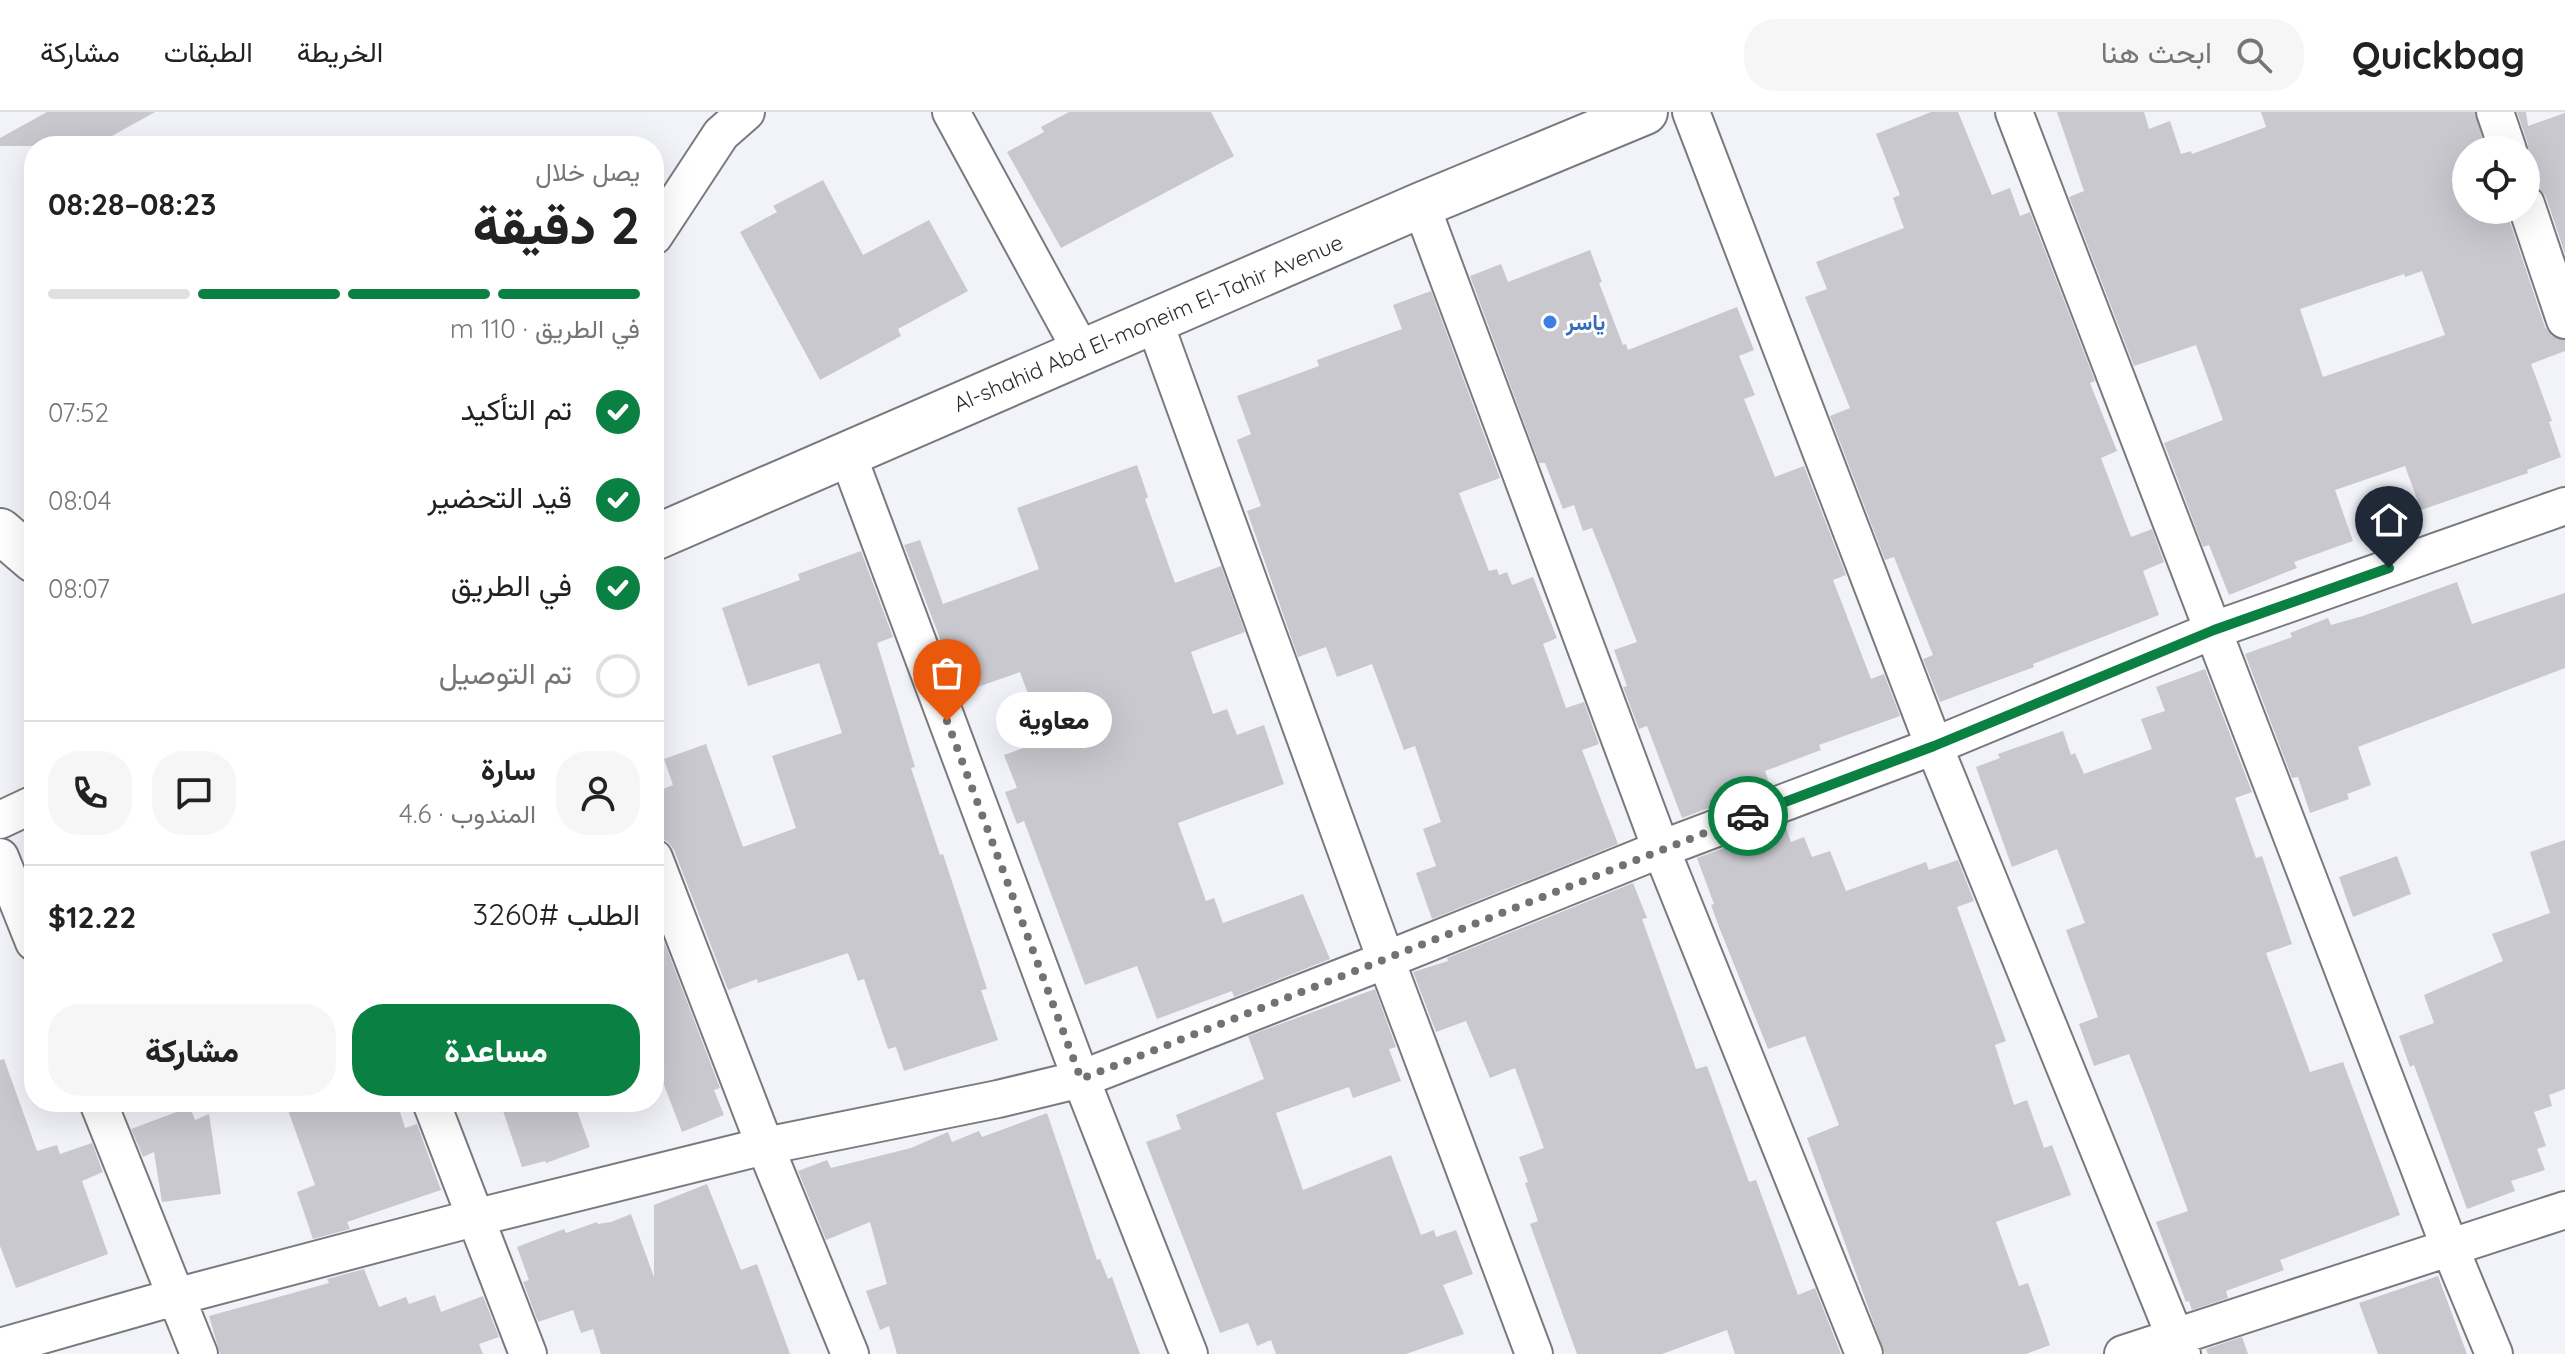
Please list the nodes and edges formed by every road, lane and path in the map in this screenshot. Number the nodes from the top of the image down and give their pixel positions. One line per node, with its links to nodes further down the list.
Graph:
1 (746, 112): 9 (street)
2 (951, 112): 13 (street)
3 (1645, 112): 8 (street, Al-shahid Abd El-moneim El-Tahir Avenue)
4 (1691, 112): 20 (street)
5 (2014, 112): 19 (street)
6 (2495, 112): 7 (street)
7 (2503, 136)
8 (1421, 205): 12 (street, Al-shahid Abd El-moneim El-Tahir Avenue); 23 (street)
9 (664, 221)
10 (2533, 224): 11 (street)
11 (2565, 320)
12 (1154, 321): 13 (street, Al-shahid Abd El-moneim El-Tahir Avenue); 27 (street)
13 (1082, 352): 14 (street, Al-shahid Abd El-moneim El-Tahir Avenue)
14 (847, 453): 17 (street, Al-shahid Abd El-moneim El-Tahir Avenue); 28 (street)
15 (2565, 506): 19 (street)
16 (0, 531): 18 (street)
17 (664, 534)
18 (24, 551)
19 (2214, 630): 20 (street); 34 (street)
20 (1934, 746): 23 (street); 36 (street)
21 (24, 809): 22 (street)
22 (0, 820)
23 (1661, 849): 27 (street); 43 (street)
24 (0, 857): 26 (street)
25 (664, 884): 31 (street)
26 (24, 917)
27 (1386, 960): 28 (street); 42 (street)
28 (1081, 1079): 31 (street); 41 (street)
29 (102, 1112): 35 (street)
30 (435, 1112): 33 (street)
31 (765, 1146): 33 (street); 40 (street)
32 (2565, 1210): 34 (street)
33 (474, 1218): 35 (street); 39 (street)
34 (2450, 1248): 36 (street); 45 (street)
35 (175, 1297): 37 (street); 38 (street)
36 (2178, 1345): 44 (street)
37 (0, 1347)
38 (199, 1354)
39 (528, 1354)
40 (850, 1354)
41 (1189, 1354)
42 (1534, 1354)
43 (1864, 1354)
44 (2123, 1354)
45 (2494, 1354)

